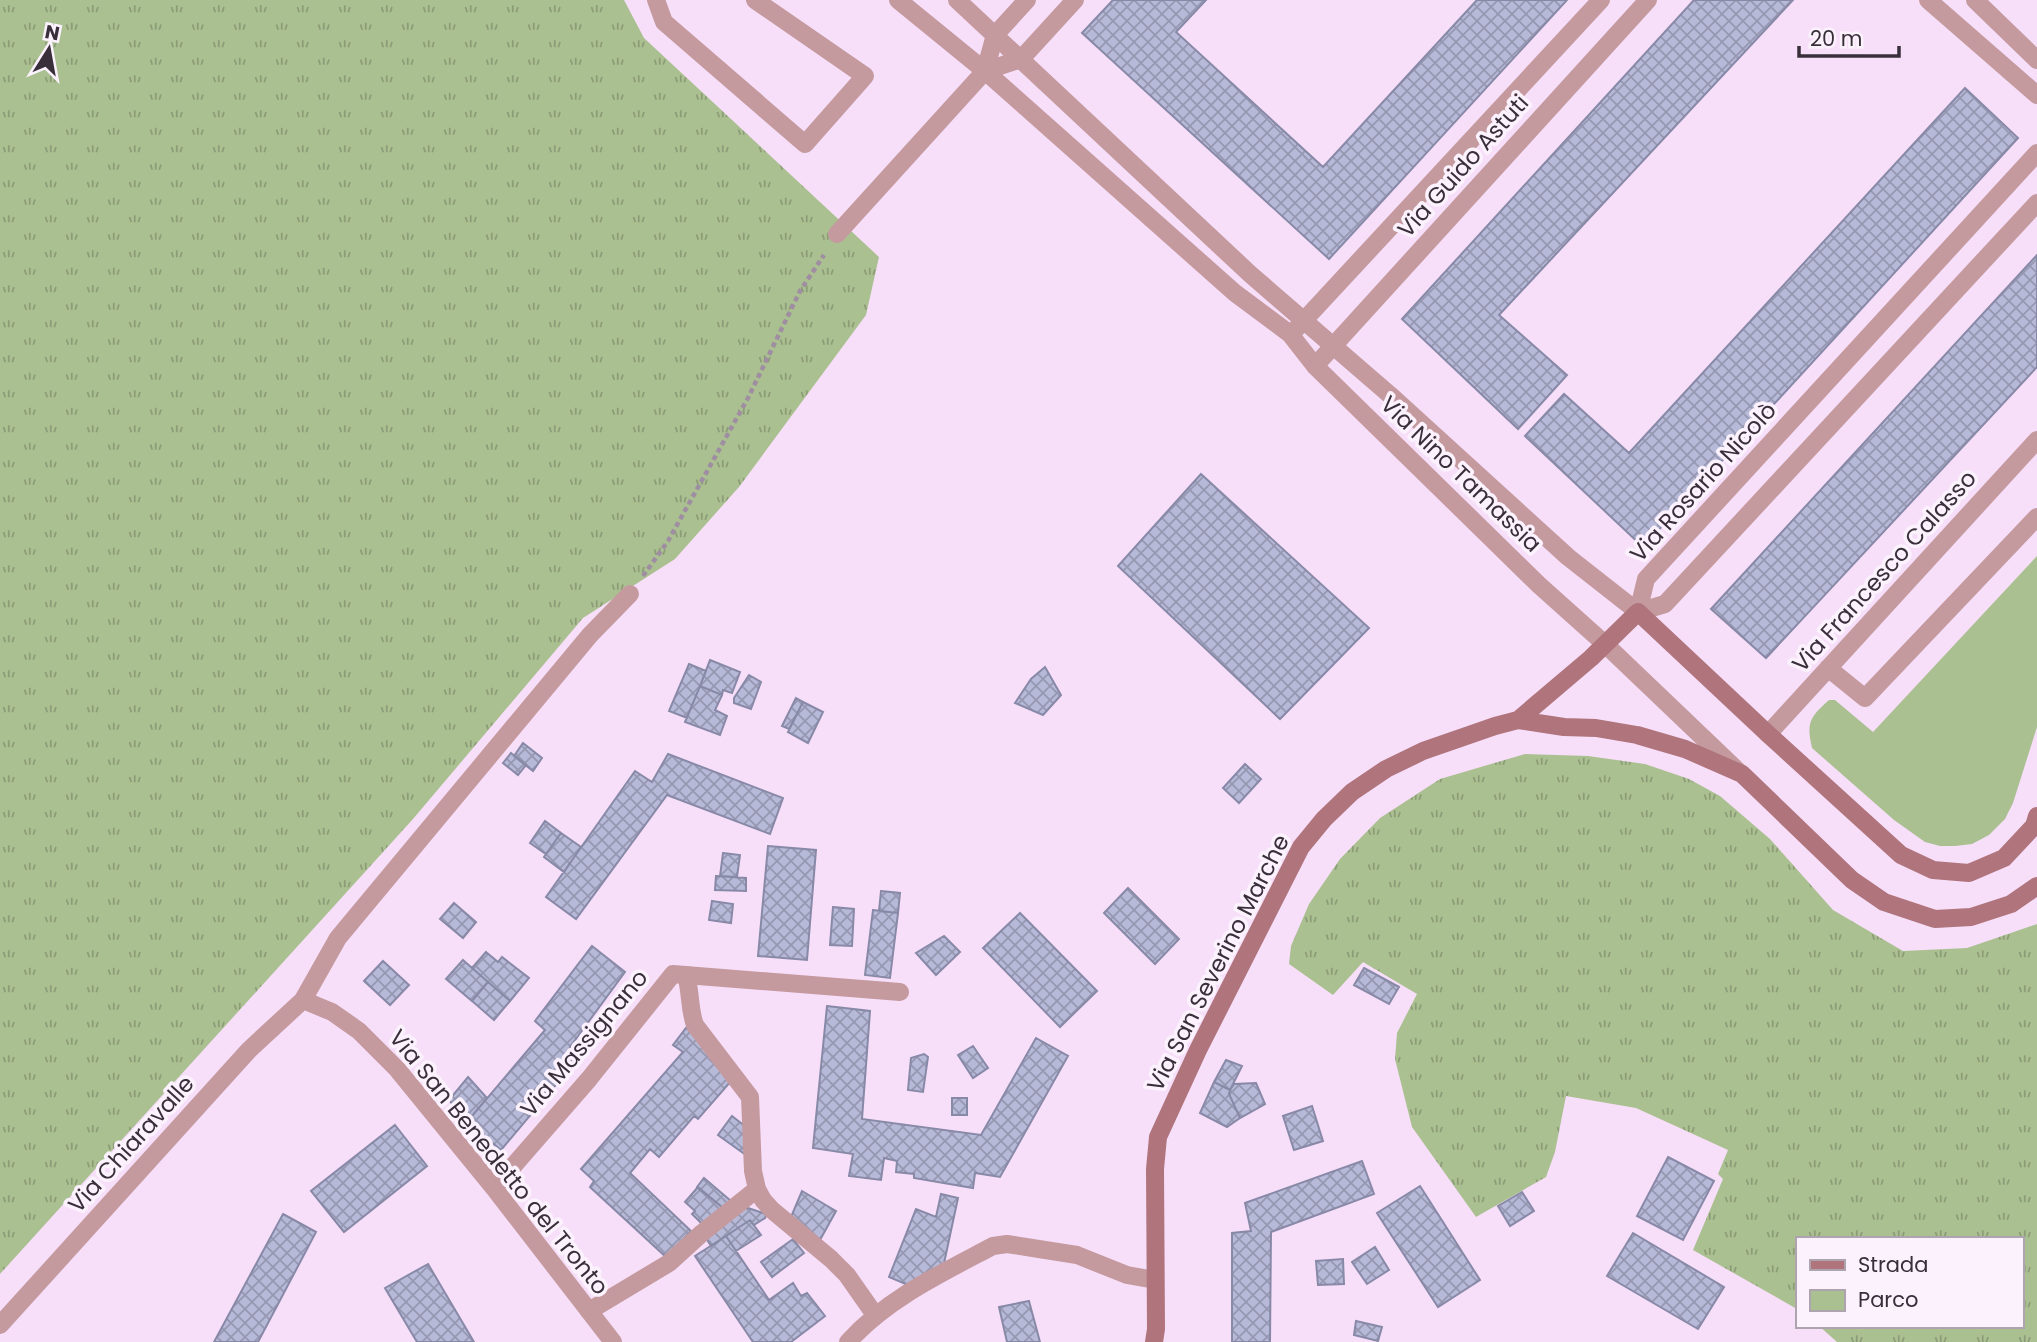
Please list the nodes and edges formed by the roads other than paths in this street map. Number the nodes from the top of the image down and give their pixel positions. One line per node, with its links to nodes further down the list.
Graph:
1 (656, 0): 10 (street)
2 (898, 0): 14 (street, Via Nino Tamassia)
3 (957, 0): 11 (street, Via Nino Tamassia)
4 (1027, 0): 11 (street)
5 (1075, 0): 12 (street)
6 (1601, 0): 19 (street, Via Guido Astuti)
7 (1648, 0): 21 (street, Via Guido Astuti)
8 (1928, 0): 15 (street)
9 (1975, 0): 13 (street)
10 (759, 2)
11 (995, 35): 12 (street, Via Nino Tamassia); 14 (street)
12 (1021, 59): 14 (street); 19 (street, Via Nino Tamassia)
13 (2037, 60)
14 (985, 71): 18 (street); 20 (street, Via Nino Tamassia)
15 (2037, 95)
16 (2037, 153): 26 (street, Via Rosario Nicolò)
17 (2037, 203): 26 (street)
18 (837, 234)
19 (1305, 320): 20 (street, Via Guido Astuti); 21 (street, Via Nino Tamassia)
20 (1290, 334): 22 (street, Via Nino Tamassia)
21 (1334, 346): 22 (street, Via Guido Astuti); 26 (street, Via Nino Tamassia)
22 (1315, 366): 27 (street, Via Nino Tamassia)
23 (2037, 440): 28 (street, Via Francesco Calasso)
24 (2037, 517): 28 (street)
25 (630, 594): 36 (street, Via Chiaravalle)
26 (1638, 612): 27 (street, Via San Severino Marche); 30 (street, Via Nino Tamassia)
27 (1606, 645): 29 (street, Via San Severino Marche); 31 (street, Via Nino Tamassia)
28 (1828, 668): 30 (street, Via Francesco Calasso)
29 (1518, 720): 31 (street); 39 (street, Via San Severino Marche)
30 (1768, 734): 32 (street, Via Nino Tamassia)
31 (1742, 774): 33 (street, Via Nino Tamassia)
32 (2037, 816)
33 (2037, 886)
34 (686, 975): 35 (street, Via Massignano); 37 (street, Via Massignano); 38 (street)
35 (900, 992)
36 (303, 1000): 37 (street, Via San Benedetto del Tronto); 42 (street, Via Chiaravalle)
37 (494, 1188): 40 (street, Via San Benedetto del Tronto)
38 (757, 1189): 40 (street); 41 (street)
39 (1155, 1280): 41 (street); 45 (street, Via San Severino Marche)
40 (589, 1311): 43 (street, Via San Benedetto del Tronto)
41 (875, 1315): 44 (street)
42 (0, 1325)
43 (613, 1342)
44 (848, 1342)
45 (1154, 1342)

